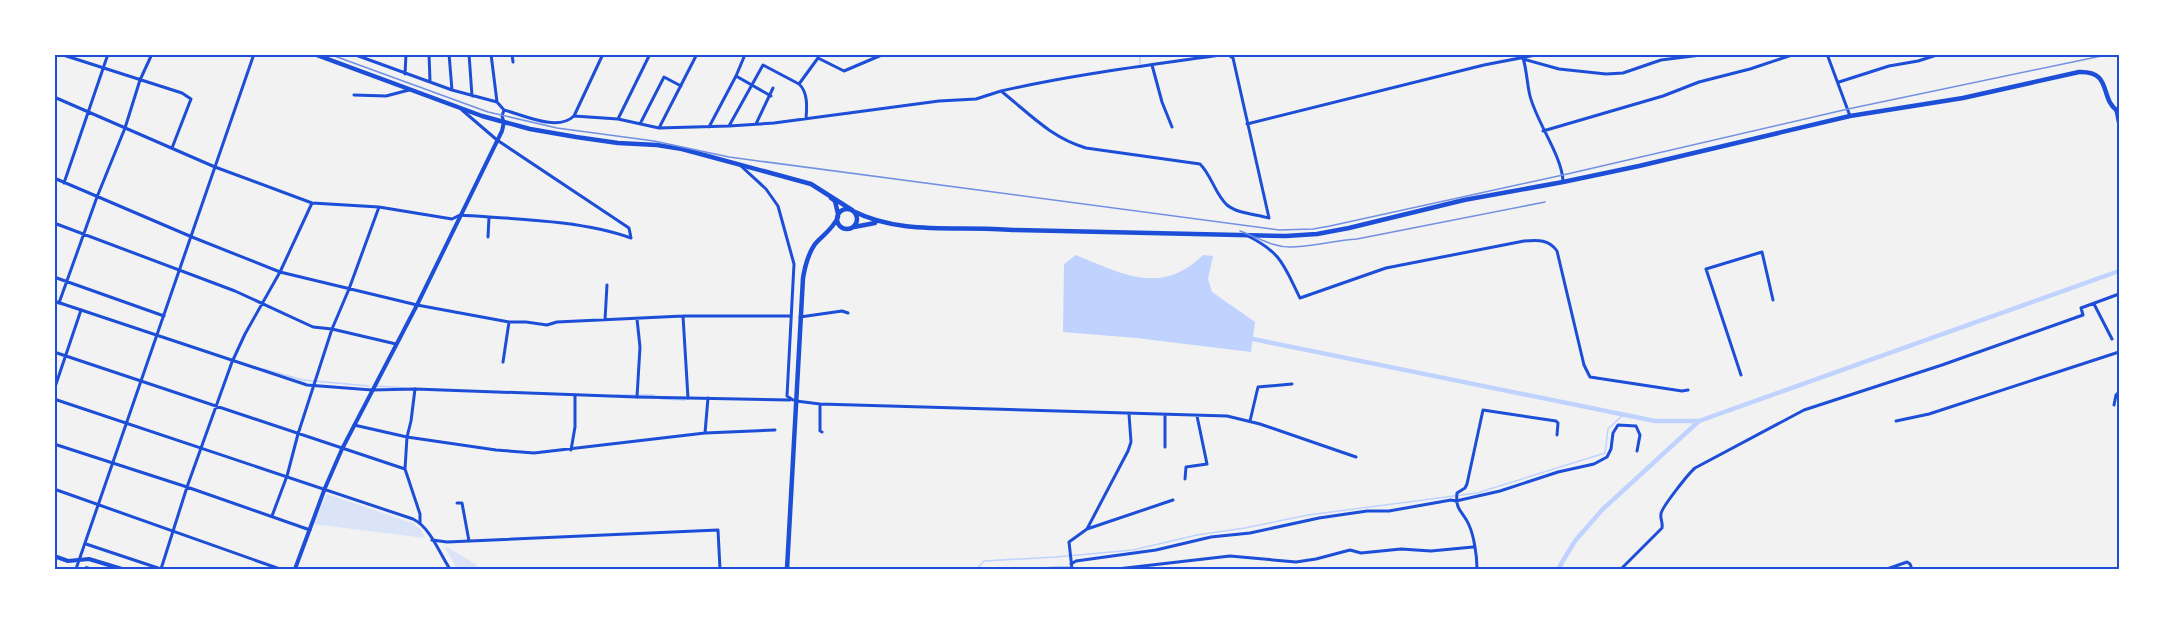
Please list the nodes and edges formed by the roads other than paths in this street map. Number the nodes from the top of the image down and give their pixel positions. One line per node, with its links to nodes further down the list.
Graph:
1 (60, 54): 31 (street)
2 (108, 54): 31 (street)
3 (152, 54): 34 (street)
4 (254, 54): 71 (street)
5 (314, 54): 41 (main road)
6 (353, 54): 28 (street)
7 (366, 54): 28 (street)
8 (406, 54): 32 (street)
9 (429, 54): 35 (street)
10 (449, 54): 42 (street)
11 (469, 54): 45 (street)
12 (504, 54): 25 (street)
13 (512, 54): 29 (street)
14 (603, 54): 53 (street)
15 (650, 54): 55 (street)
16 (697, 54): 39 (street)
17 (743, 54): 33 (street)
18 (821, 54): 26 (street)
19 (884, 54): 26 (street)
20 (1541, 54): 27 (street)
21 (1709, 54): 27 (street)
22 (1795, 54): 67 (street)
23 (1827, 54): 36 (street)
24 (1940, 54): 36 (street)
25 (491, 55): 48 (street)
26 (818, 58): 37 (street)
27 (1523, 58): 60 (street); 67 (street)
28 (367, 60): 32 (street)
29 (513, 62)
30 (1152, 65): 43 (street); 60 (street); 64 (street)
31 (103, 68): 34 (street); 52 (street)
32 (405, 74): 35 (street)
33 (736, 76): 38 (street); 63 (street)
34 (140, 80): 65 (street); 69 (street)
35 (430, 81): 42 (street)
36 (1839, 82): 54 (street)
37 (799, 84): 38 (street); 56 (street)
38 (752, 85): 46 (street); 61 (street)
39 (681, 86): 58 (street); 66 (street)
40 (773, 88): 46 (street)
41 (409, 90): 44 (street); 49 (main road)
42 (452, 90): 45 (street)
43 (1001, 91): 56 (street); 60 (street)
44 (354, 96)
45 (472, 96): 48 (street)
46 (771, 96): 59 (street)
47 (54, 97): 52 (street)
48 (497, 102): 50 (street)
49 (462, 110): 57 (main road); 68 (street)
50 (504, 110): 53 (street); 57 (street)
51 (2117, 111): 54 (main road); 62 (street)
52 (88, 112): 65 (street); 74 (street)
53 (574, 116): 55 (street)
54 (1850, 116): 73 (main road)
55 (618, 119): 58 (street)
56 (806, 119): 59 (street)
57 (504, 122): 68 (main road); 70 (main road)
58 (640, 124): 66 (street)
59 (756, 124): 61 (street)
60 (1247, 124)
61 (729, 126): 63 (street)
62 (2119, 126)
63 (709, 127): 66 (street)
64 (1172, 127)
65 (125, 128): 69 (street); 76 (street)
66 (659, 128)
67 (1543, 131): 73 (street)
68 (497, 140): 80 (main road); 82 (street)
69 (172, 148): 71 (street)
70 (739, 165): 75 (main road); 108 (street)
71 (215, 166): 77 (street); 89 (street)
72 (54, 178): 74 (street)
73 (1563, 182): 86 (main road)
74 (64, 183): 76 (street)
75 (825, 191): 79 (main road); 81 (main road)
76 (97, 197): 87 (street); 89 (street)
77 (312, 203): 78 (street); 92 (street)
78 (379, 207): 80 (street); 96 (street)
79 (852, 210): 81 (main road); 83 (main road); 85 (main road)
80 (460, 215): 82 (street); 103 (main road)
81 (838, 216): 85 (main road); 88 (main road)
82 (489, 217): 90 (street)
83 (880, 222): 85 (main road); 86 (main road)
84 (54, 223): 87 (street)
85 (849, 228): 88 (main road)
86 (1243, 234): 129 (street)
87 (84, 235): 91 (street); 94 (street)
88 (825, 235): 109 (main road)
89 (192, 237): 91 (street); 92 (street)
90 (488, 237)
91 (180, 269): 102 (street); 106 (street)
92 (280, 272): 96 (street); 102 (street)
93 (54, 277): 94 (street)
94 (66, 281): 100 (street); 106 (street)
95 (607, 285): 111 (street)
96 (350, 289): 103 (street); 113 (street)
97 (2119, 294): 101 (street)
98 (1773, 300): 122 (street)
99 (54, 301): 100 (street)
100 (59, 303): 104 (street)
101 (2094, 304): 115 (street); 196 (street)
102 (262, 305): 113 (street); 120 (street)
103 (417, 305): 112 (street); 116 (main road)
104 (81, 310): 114 (street); 119 (street)
105 (848, 313): 109 (street)
106 (164, 316): 114 (street)
107 (683, 316): 108 (street); 110 (street); 133 (street)
108 (790, 316): 136 (street)
109 (800, 316): 136 (main road)
110 (637, 319): 111 (street); 132 (street)
111 (605, 320): 112 (street)
112 (509, 322): 121 (street)
113 (332, 329): 116 (street); 125 (street)
114 (156, 336): 120 (street); 123 (street)
115 (2112, 339)
116 (396, 344): 128 (main road)
117 (54, 352): 119 (street)
118 (2119, 352): 144 (street)
119 (66, 356): 123 (street); 127 (street)
120 (232, 362): 125 (street); 138 (street)
121 (503, 362)
122 (1742, 375)
123 (141, 380): 138 (street); 145 (street)
124 (1292, 384): 143 (street)
125 (314, 385): 128 (street); 150 (street)
126 (415, 389): 128 (street); 131 (street); 152 (street)
127 (54, 390)
128 (372, 390): 146 (main road)
129 (1688, 390)
130 (2119, 392): 139 (street)
131 (575, 395): 132 (street); 157 (street)
132 (637, 397): 133 (street)
133 (687, 398): 134 (street)
134 (708, 398): 136 (street); 149 (street)
135 (54, 399): 145 (street)
136 (793, 400): 137 (street); 192 (main road)
137 (820, 404): 140 (street); 148 (street)
138 (215, 405): 150 (street); 155 (street)
139 (2114, 405)
140 (1129, 414): 141 (street); 173 (street)
141 (1165, 415): 142 (street); 154 (street)
142 (1197, 416): 143 (street); 163 (street)
143 (1250, 421): 159 (street)
144 (1896, 421)
145 (126, 424): 155 (street); 160 (street)
146 (354, 425): 152 (street); 156 (main road)
147 (775, 430): 149 (street)
148 (822, 432)
149 (705, 433): 157 (street)
150 (298, 434): 156 (street); 162 (street)
151 (1557, 435): 167 (street)
152 (406, 437): 157 (street); 161 (street)
153 (54, 444): 160 (street)
154 (1165, 447)
155 (201, 448): 162 (street); 164 (street)
156 (342, 449): 161 (street); 165 (main road)
157 (571, 450)
158 (1637, 452): 167 (street)
159 (1356, 458)
160 (112, 463): 164 (street); 170 (street)
161 (405, 469): 172 (street)
162 (287, 476): 165 (street); 171 (street)
163 (1185, 479)
164 (187, 487): 171 (street); 175 (street)
165 (325, 488): 172 (street); 174 (main road)
166 (54, 489): 170 (street)
167 (1456, 499): 179 (street); 182 (street)
168 (1173, 500): 173 (street)
169 (457, 503): 177 (street)
170 (99, 505): 175 (street); 178 (street)
171 (272, 516): 174 (street)
172 (420, 523): 176 (street)
173 (1087, 529): 182 (street)
174 (310, 530): 189 (main road)
175 (173, 532): 187 (street); 188 (street)
176 (432, 540): 177 (street); 190 (street)
177 (469, 541): 191 (street)
178 (86, 544): 181 (street); 187 (street)
179 (1473, 546): 194 (street); 195 (street)
180 (54, 556): 181 (main road)
181 (79, 560): 184 (street); 186 (main road)
182 (1071, 566): 193 (street)
183 (86, 567): 185 (street)
184 (76, 569)
185 (93, 569)
186 (122, 569)
187 (161, 569)
188 (280, 569)
189 (295, 569)
190 (450, 569)
191 (720, 569)
192 (787, 569)
193 (1015, 569)
194 (1116, 569)
195 (1477, 569)
196 (1622, 569)
197 (1887, 569): 198 (street)
198 (1912, 569)

